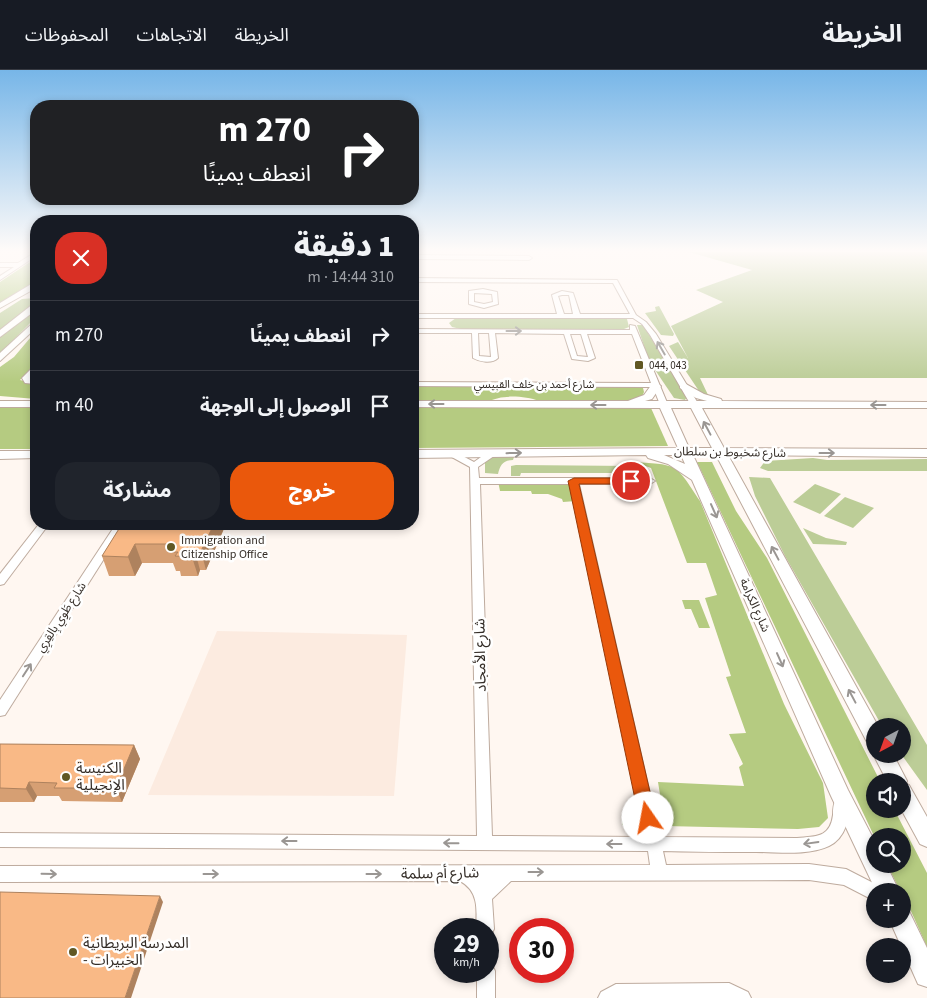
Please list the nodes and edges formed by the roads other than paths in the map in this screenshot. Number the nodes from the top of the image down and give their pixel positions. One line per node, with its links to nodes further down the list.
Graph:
1 (18, 295): 5 (main road)
2 (555, 295): 12 (street)
3 (570, 295): 13 (street)
4 (623, 295): 14 (street, شارع الكرامة)
5 (0, 306)
6 (30, 306): 16 (main road)
7 (484, 306): 11 (street)
8 (30, 307): 26 (main road)
9 (419, 316): 10 (street)
10 (460, 316): 11 (street); 20 (street)
11 (484, 316): 12 (street)
12 (561, 316): 13 (street)
13 (577, 316): 14 (street)
14 (634, 316): 25 (street, شارع الكرامة); 30 (street, شارع الكرامة, one-way to 14)
15 (419, 317): 18 (street)
16 (0, 323)
17 (30, 329): 27 (main road)
18 (419, 330)
19 (419, 331): 20 (street)
20 (459, 331): 21 (street)
21 (475, 331): 22 (street); 22 (street)
22 (492, 331): 23 (street, one-way to 23)
23 (566, 331): 24 (street); 24 (street)
24 (583, 331): 25 (street)
25 (634, 332): 29 (street, شارع الكرامة)
26 (0, 334)
27 (0, 358)
28 (419, 384): 29 (street, شارع أحمد بن خلف القبيسي)
29 (656, 386): 36 (main road); 37 (street, شارع الكرامة)
30 (684, 386): 38 (street, شارع الكرامة); 39 (main road)
31 (0, 398): 33 (main road)
32 (0, 404): 33 (main road)
33 (24, 404): 34 (main road)
34 (30, 404)
35 (419, 404): 36 (main road, one-way to 35)
36 (622, 405): 37 (main road)
37 (664, 405): 38 (main road); 42 (main road, شارع الكرامة)
38 (695, 405): 39 (main road); 43 (main road, شارع الكرامة, one-way to 38)
39 (737, 405): 40 (main road, one-way to 39)
40 (927, 405)
41 (632, 450): 42 (main road, شارع شخبوط بن سلطان); 48 (main road, شارع شخبوط بن سلطان, one-way to 41); 52 (main road)
42 (686, 451): 43 (main road, شارع شخبوط بن سلطان); 52 (main road, شارع الكرامة)
43 (720, 452): 44 (main road, شارع شخبوط بن سلطان); 56 (main road, شارع الكرامة)
44 (778, 453): 45 (main road, شارع شخبوط بن سلطان, one-way to 45); 56 (main road)
45 (927, 453)
46 (419, 454): 47 (main road, شارع شخبوط بن سلطان)
47 (453, 454): 48 (main road, شارع شخبوط بن سلطان); 51 (street)
48 (492, 454): 51 (street)
49 (0, 455): 50 (main road)
50 (30, 455)
51 (474, 466): 53 (street, شارع الأمجاد)
52 (699, 479): 62 (main road, شارع الكرامة, one-way to 62)
53 (475, 481): 54 (street); 66 (street, شارع الأمجاد)
54 (574, 481): 55 (street); 67 (street)
55 (650, 481)
56 (738, 484): 61 (main road, شارع الكرامة, one-way to 56)
57 (39, 530): 59 (street)
58 (117, 530): 60 (street, شارع طَوِي بِالقِرِي, one-way to 58)
59 (0, 580)
60 (0, 711)
61 (866, 722)
62 (841, 796): 67 (street, one-way to 67); 72 (main road, شارع الكرامة)
63 (911, 808): 64 (main road)
64 (927, 837)
65 (0, 840): 66 (street, one-way to 65)
66 (485, 844): 67 (street, one-way to 66)
67 (654, 844): 70 (street)
68 (462, 872): 69 (street, شارع أم سلمة); 71 (street, شارع أم سلمة, one-way to 68); 74 (street)
69 (509, 872): 70 (street, شارع أم سلمة, one-way to 70); 74 (street)
70 (660, 872): 73 (street, شارع أم سلمة)
71 (0, 874)
72 (884, 883)
73 (866, 888)
74 (484, 895): 75 (street)
75 (485, 918)
76 (905, 928): 77 (main road)
77 (927, 975)
78 (486, 983): 79 (street)
79 (486, 998)
80 (607, 998): 81 (street)
81 (742, 998)

